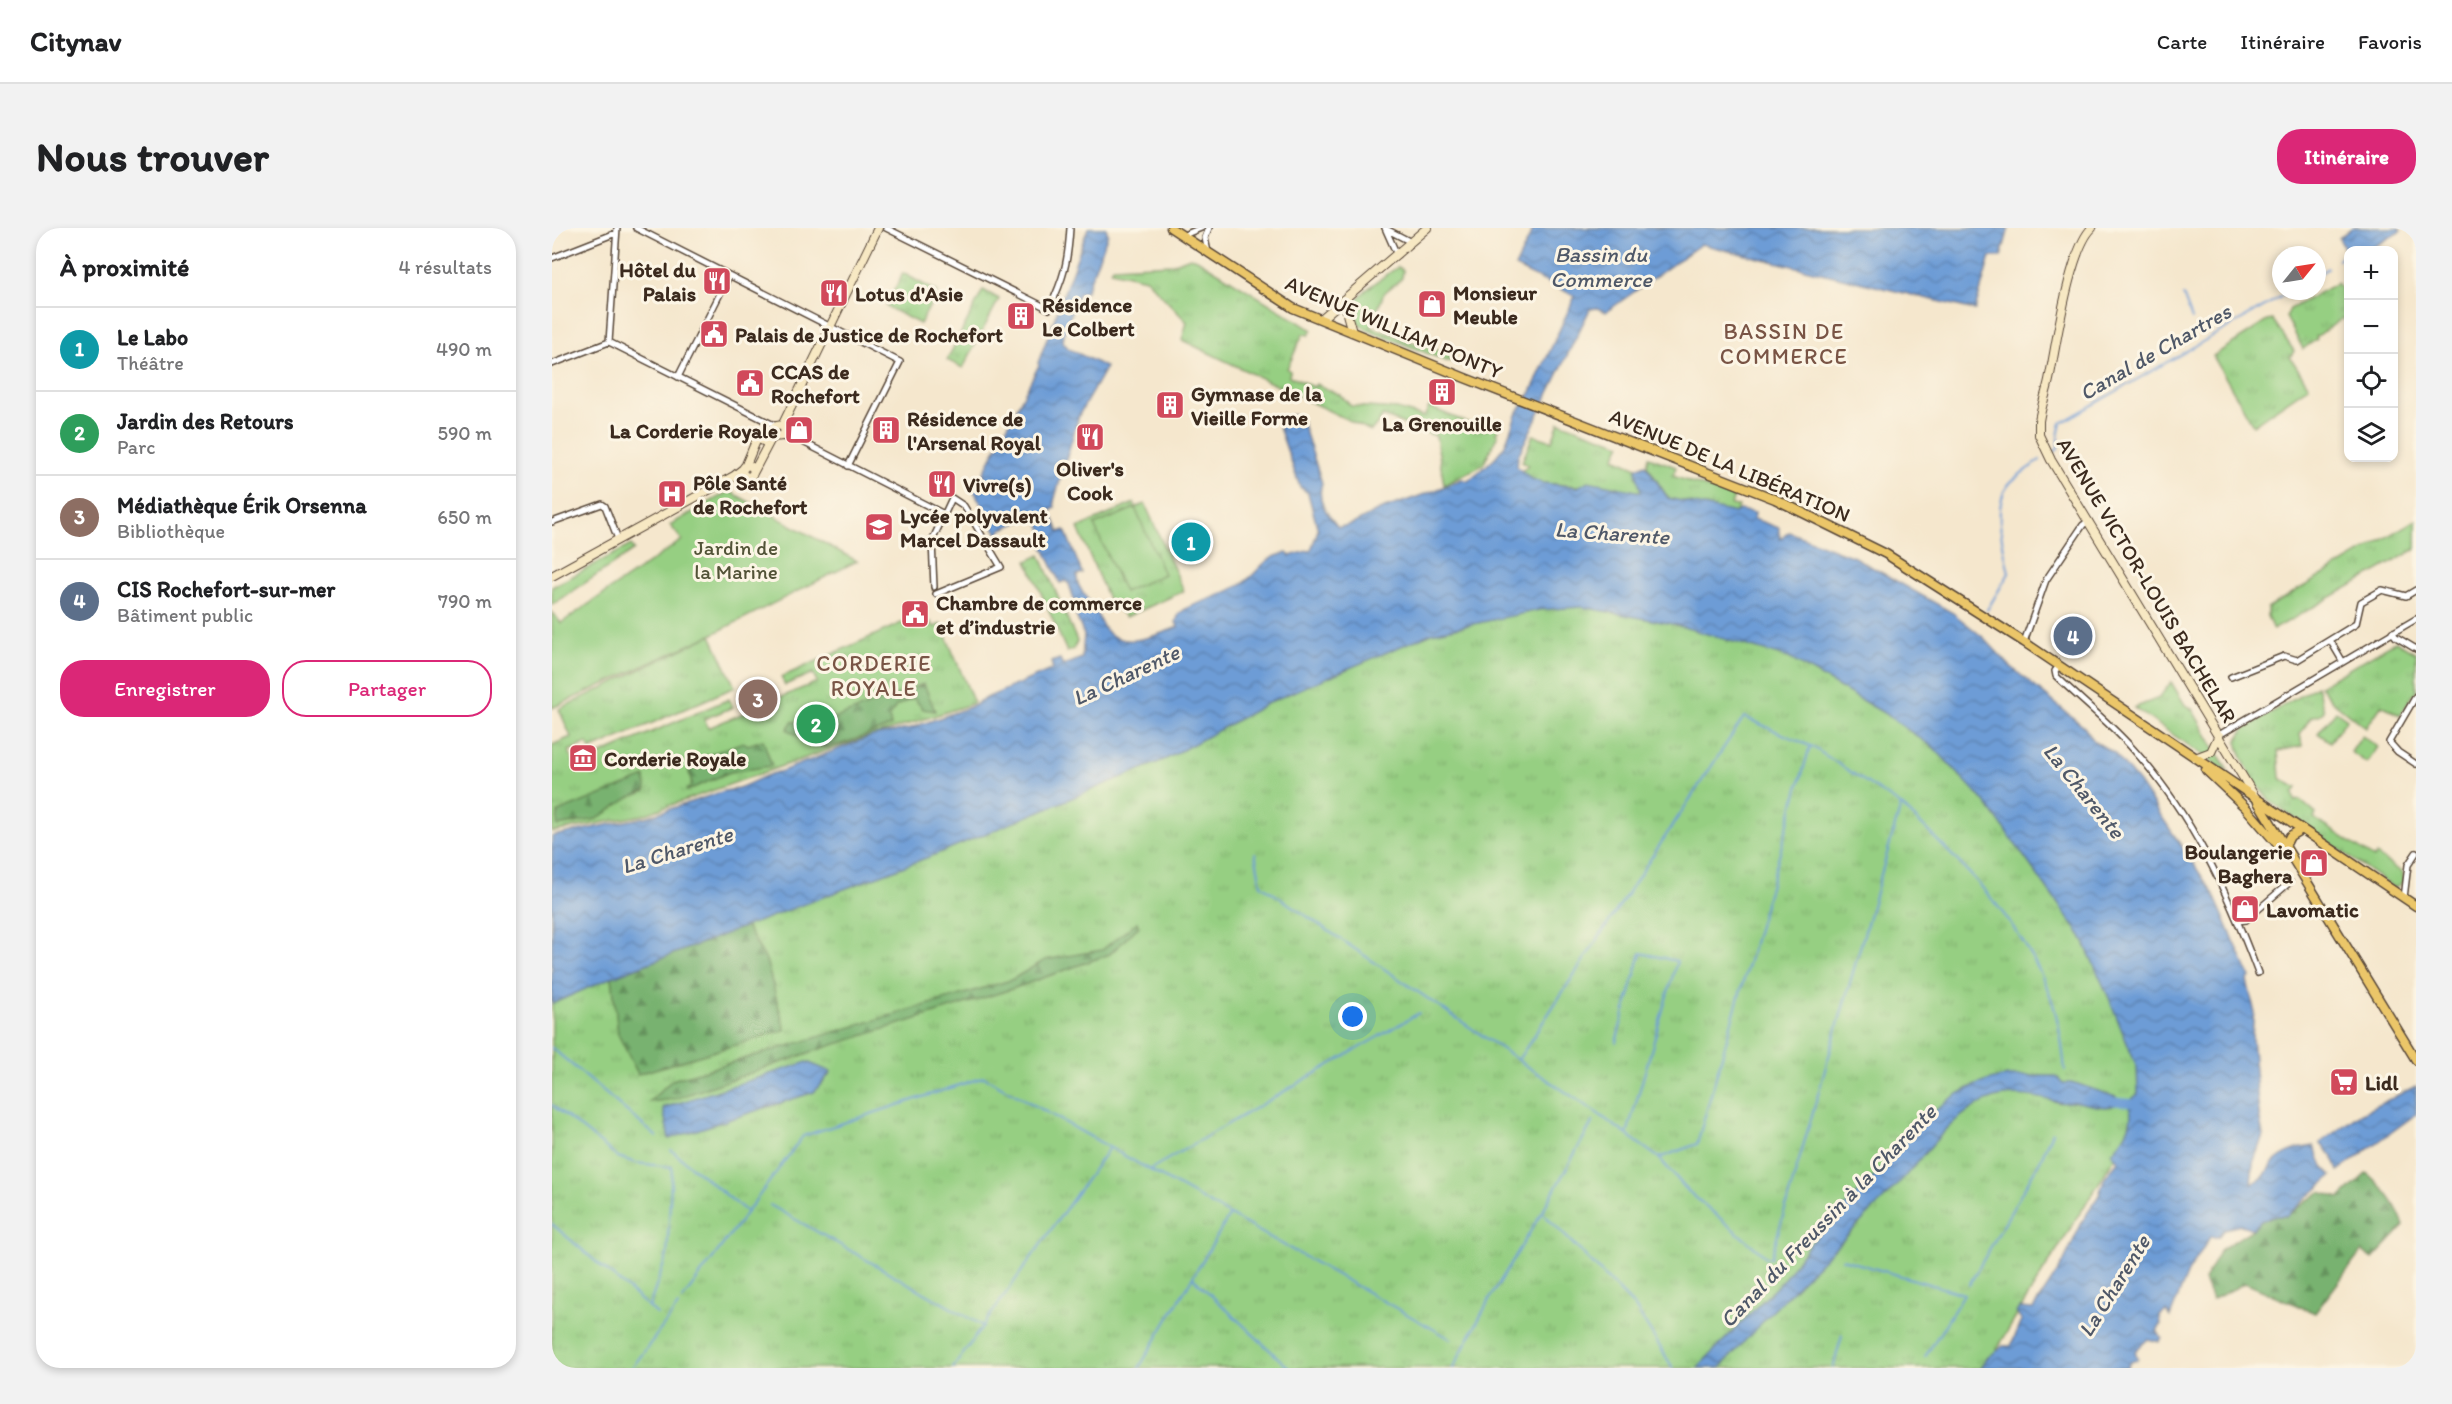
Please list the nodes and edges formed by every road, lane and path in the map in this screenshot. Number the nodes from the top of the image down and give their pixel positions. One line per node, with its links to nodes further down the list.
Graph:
1 (636, 228): 19 (street)
2 (878, 228): 22 (main road)
3 (886, 228): 4 (street)
4 (1070, 228)
5 (1171, 228): 12 (main road, AVENUE WILLIAM PONTY)
6 (1201, 228): 12 (street)
7 (1209, 228): 13 (street)
8 (1427, 228): 14 (main road)
9 (1385, 229): 14 (street); 17 (street)
10 (2088, 230): 36 (main road, AVENUE VICTOR-LOUIS BACHELAR)
11 (616, 231): 18 (street); 24 (street)
12 (1187, 236): 15 (main road, AVENUE WILLIAM PONTY)
13 (1205, 238): 15 (street); 16 (street)
14 (1412, 242): 17 (main road)
15 (1198, 246): 16 (main road, AVENUE WILLIAM PONTY)
16 (1208, 252): 21 (main road, AVENUE WILLIAM PONTY)
17 (1397, 255): 20 (main road)
18 (552, 258)
19 (729, 276): 22 (street); 26 (street)
20 (1347, 297): 21 (main road); 23 (main road)
21 (1321, 319): 23 (main road, AVENUE WILLIAM PONTY)
22 (829, 327): 30 (main road); 31 (street)
23 (1352, 333): 27 (main road, AVENUE WILLIAM PONTY)
24 (609, 342): 25 (street); 26 (street)
25 (552, 364)
26 (678, 377): 28 (street)
27 (1547, 410): 46 (main road, AVENUE DE LA LIBÉRATION)
28 (755, 417): 29 (street); 30 (street)
29 (762, 431): 30 (main road); 32 (main road)
30 (777, 432): 31 (street); 34 (main road)
31 (848, 466): 35 (street)
32 (744, 467): 33 (main road); 34 (main road)
33 (734, 476): 34 (main road); 38 (main road)
34 (750, 476)
35 (944, 514): 40 (street); 42 (street)
36 (2089, 521): 46 (street); 52 (main road, AVENUE VICTOR-LOUIS BACHELAR)
37 (552, 522): 38 (street)
38 (618, 539): 39 (main road)
39 (552, 576)
40 (933, 587)
41 (2416, 590): 45 (street)
42 (936, 594)
43 (2416, 619): 44 (street)
44 (2392, 632): 47 (street); 48 (street)
45 (2330, 640): 48 (street); 50 (street)
46 (2024, 642): 49 (main road, AVENUE DE LA LIBÉRATION)
47 (2416, 649)
48 (2343, 662): 52 (street)
49 (2059, 666): 53 (main road, AVENUE DE LA LIBÉRATION); 64 (street)
50 (2231, 677)
51 (2416, 696): 55 (street)
52 (2219, 735): 54 (main road); 56 (main road, AVENUE VICTOR-LOUIS BACHELAR)
53 (2178, 747): 54 (main road, AVENUE DE LA LIBÉRATION); 60 (main road)
54 (2195, 758): 56 (main road, AVENUE DE LA LIBÉRATION)
55 (2416, 764)
56 (2256, 799): 57 (main road, AVENUE DE LA LIBÉRATION); 58 (main road)
57 (2302, 829): 58 (main road); 62 (main road, AVENUE DE LA LIBÉRATION)
58 (2284, 846): 60 (main road)
59 (2416, 853): 62 (street)
60 (2292, 859): 66 (main road)
61 (2290, 882): 64 (street)
62 (2404, 898): 63 (main road, AVENUE DE LA LIBÉRATION)
63 (2416, 906)
64 (2238, 921): 65 (street)
65 (2258, 973)
66 (2416, 1060)

